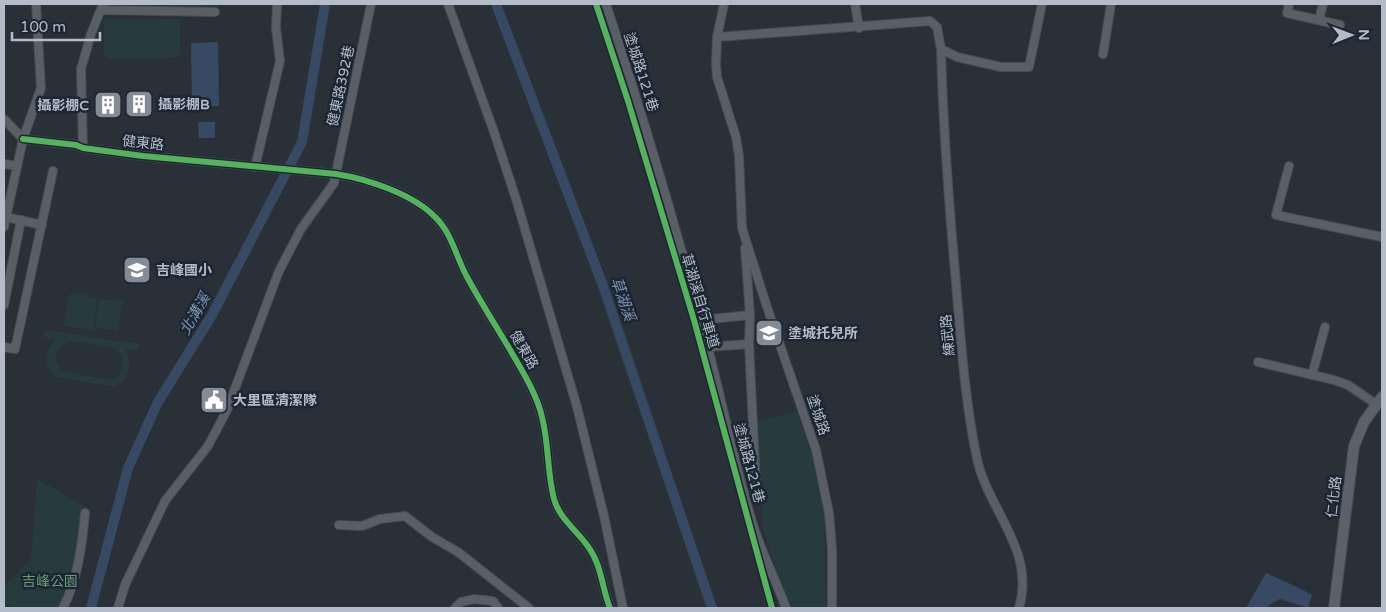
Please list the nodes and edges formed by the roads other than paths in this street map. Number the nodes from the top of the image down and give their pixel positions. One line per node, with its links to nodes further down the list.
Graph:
1 (36, 4): 21 (street)
2 (277, 4): 26 (street)
3 (371, 4): 28 (street, 健東路392巷)
4 (448, 4): 54 (street)
5 (606, 4): 37 (street, 塗城路121巷)
6 (724, 4): 17 (street, 塗城路)
7 (855, 4): 16 (street)
8 (1042, 4): 18 (street)
9 (1110, 4): 19 (street)
10 (1289, 4): 14 (street)
11 (1323, 4): 14 (street)
12 (102, 7): 13 (street); 22 (street)
13 (215, 12)
14 (1319, 20): 15 (street)
15 (1340, 25)
16 (859, 28): 17 (street, 練武路); 18 (street, 練武路)
17 (717, 38): 33 (street, 塗城路)
18 (941, 49): 57 (street, 練武路)
19 (1103, 54)
20 (4, 119): 21 (street)
21 (23, 139): 22 (street, 健東路); 24 (street)
22 (83, 148): 26 (street, 健東路)
23 (4, 164): 24 (street)
24 (17, 166): 29 (street)
25 (1289, 166): 34 (street)
26 (258, 168): 28 (street, 健東路)
27 (53, 171): 31 (street)
28 (333, 174): 49 (street, 健東路392巷); 53 (street, 健東路)
29 (6, 217): 30 (street); 32 (street)
30 (21, 220): 31 (street); 35 (street)
31 (42, 225): 40 (street)
32 (4, 227)
33 (744, 236): 36 (street, 塗城路); 56 (street, 塗城路)
34 (1382, 237)
35 (4, 304)
36 (750, 315): 37 (street); 39 (street, 塗城路)
37 (701, 320): 41 (street, 塗城路121巷)
38 (1326, 327): 43 (street)
39 (749, 344): 41 (street); 45 (street, 塗城路)
40 (4, 347)
41 (708, 347): 55 (street, 塗城路121巷)
42 (1258, 362): 43 (street)
43 (1312, 375): 44 (street)
44 (1379, 400): 58 (main road, 仁化路)
45 (756, 486)
46 (85, 513): 48 (street)
47 (340, 526): 52 (street)
48 (63, 608)
49 (118, 608)
50 (455, 608): 51 (street)
51 (498, 608)
52 (530, 608)
53 (610, 608)
54 (623, 608)
55 (786, 608)
56 (832, 608)
57 (1019, 608)
58 (1334, 608)

